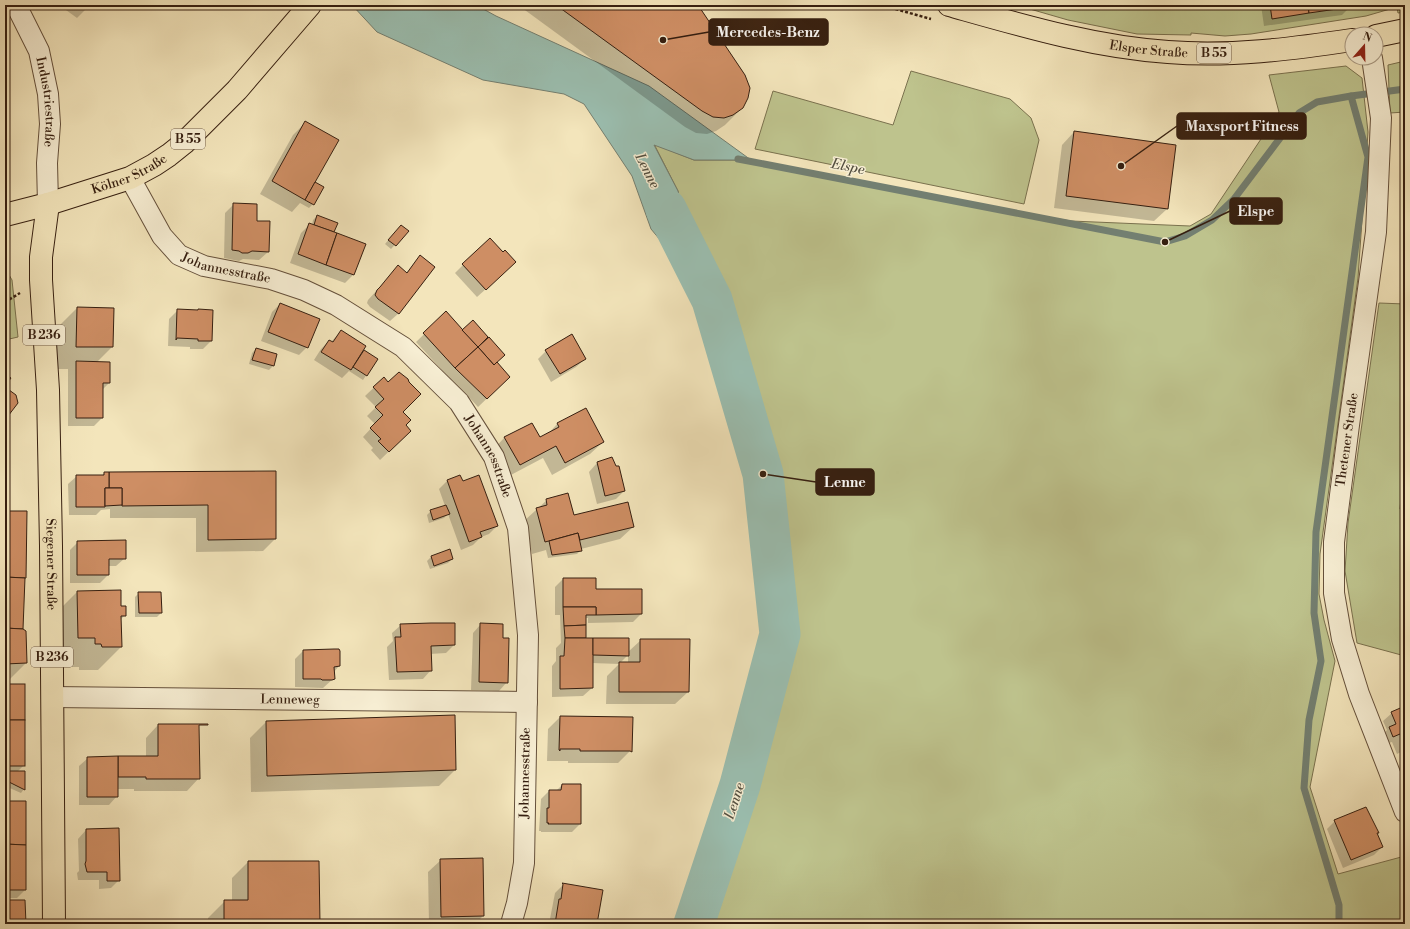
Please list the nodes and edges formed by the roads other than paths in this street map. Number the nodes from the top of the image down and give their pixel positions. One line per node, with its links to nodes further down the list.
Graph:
1 (16, 5): 9 (street, Industriestraße)
2 (310, 5): 8 (main road, Kölner Straße / B 55)
3 (949, 5): 6 (main road, Elsper Straße / B 55)
4 (1405, 30): 5 (main road)
5 (1384, 34)
6 (1344, 41)
7 (1373, 66): 13 (street, Thetener Straße)
8 (130, 178): 9 (main road, Kölner Straße / B 55); 12 (street, Johannesstraße)
9 (48, 204): 10 (main road, Kölner Straße / B 55); 11 (main road, Siegener Straße / B 236)
10 (5, 214)
11 (52, 698): 12 (street, Lenneweg); 14 (main road, Siegener Straße / B 236)
12 (527, 702): 15 (street, Johannesstraße)
13 (1405, 812)
14 (54, 924)
15 (511, 924)

